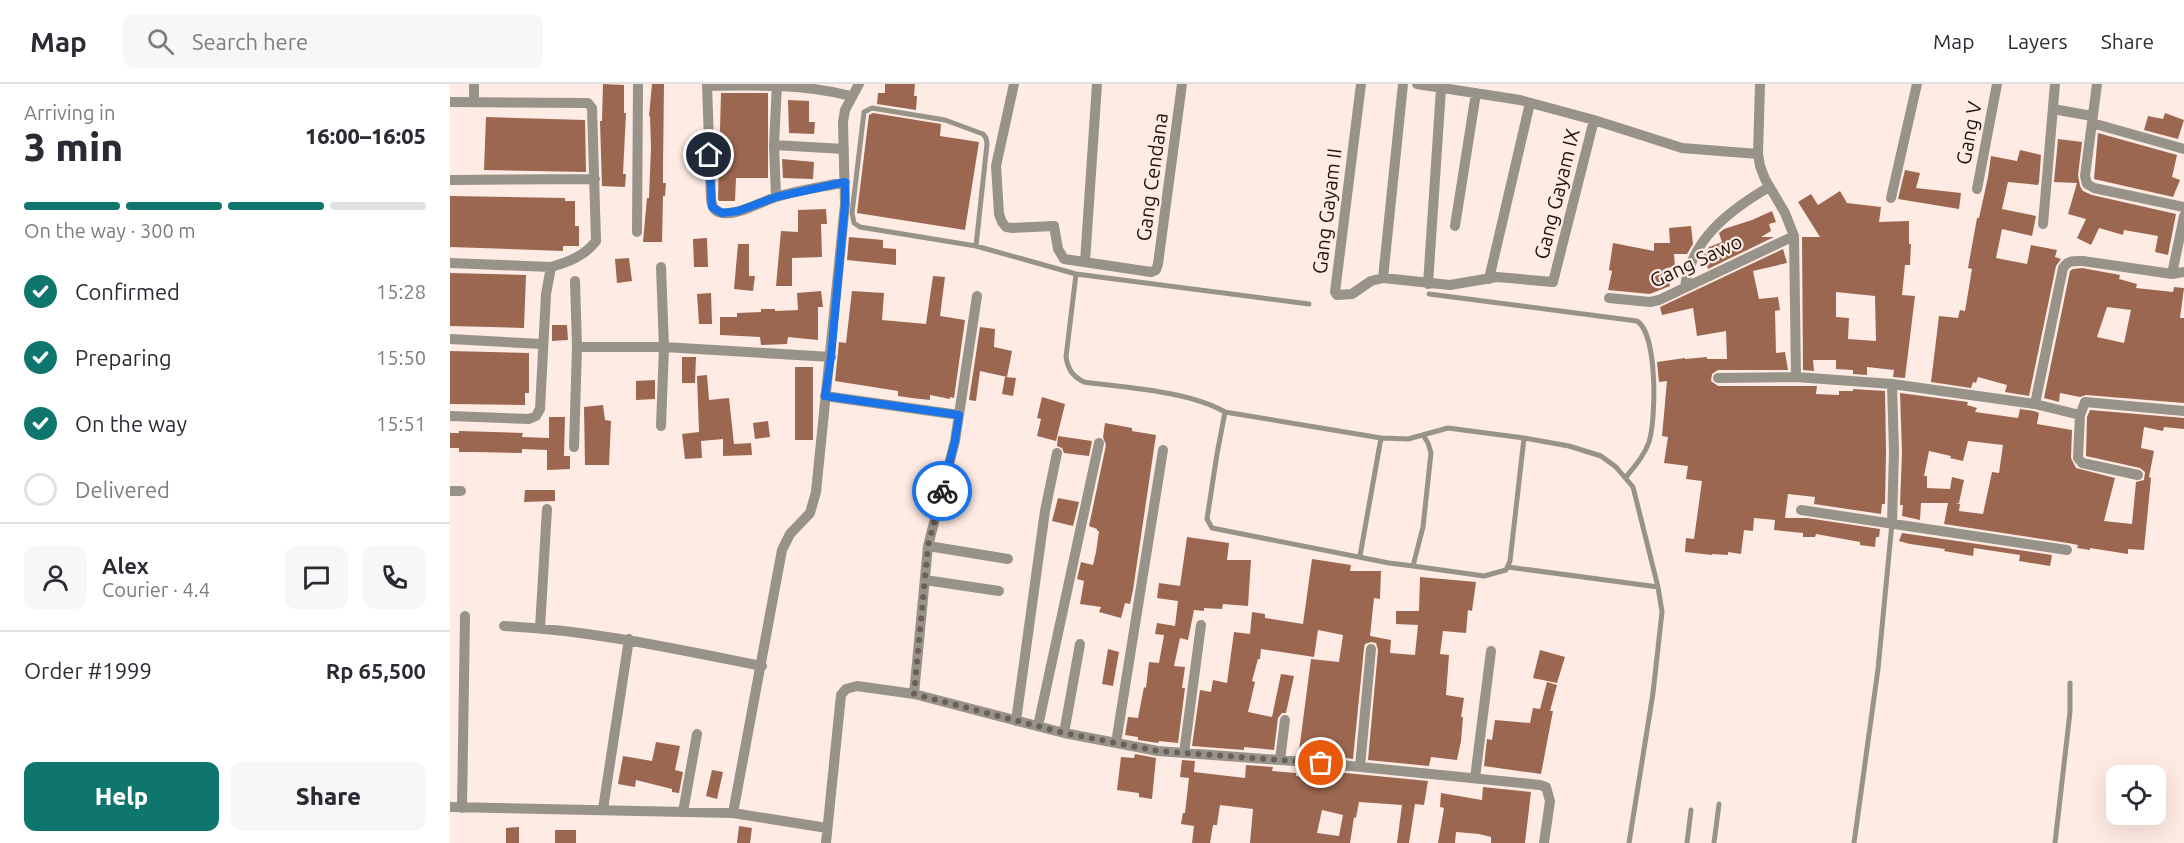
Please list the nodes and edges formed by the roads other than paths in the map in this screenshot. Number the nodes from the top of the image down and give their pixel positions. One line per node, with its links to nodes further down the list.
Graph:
1 (474, 84): 21 (street)
2 (638, 84): 41 (street)
3 (777, 84): 16 (street); 19 (street); 26 (street)
4 (859, 84): 19 (street)
5 (1014, 84): 44 (street)
6 (1098, 84): 44 (street)
7 (1182, 84): 44 (street, Gang Cendana)
8 (1361, 84): 51 (street, Gang Gayam II)
9 (1403, 84): 51 (street)
10 (1417, 84): 17 (street)
11 (1760, 84): 29 (street)
12 (1917, 84): 36 (street)
13 (1997, 84): 34 (street, Gang V)
14 (2055, 84): 23 (street)
15 (2097, 84): 25 (street)
16 (707, 85): 35 (street)
17 (1441, 89): 18 (street); 55 (street)
18 (1476, 93): 22 (street); 40 (street)
19 (851, 96): 28 (street)
20 (450, 102): 21 (street)
21 (474, 102): 30 (street)
22 (1530, 103): 24 (street); 52 (street)
23 (2053, 109): 25 (street); 39 (street)
24 (1594, 120): 29 (street); 52 (street, Gang Gayam IX)
25 (2092, 120): 27 (street); 37 (street)
26 (774, 145): 28 (street); 35 (street)
27 (2184, 148)
28 (843, 149): 32 (street)
29 (1758, 154): 33 (street)
30 (595, 179): 31 (street); 46 (street)
31 (450, 180)
32 (845, 182): 35 (street); 63 (street)
33 (1769, 187): 42 (street); 54 (street)
34 (1977, 189)
35 (776, 197)
36 (1891, 198)
37 (2184, 207)
38 (2184, 216): 50 (street)
39 (2043, 224)
40 (1455, 226)
41 (637, 232)
42 (1794, 236): 54 (street, Gang Sawo); 64 (street)
43 (976, 246): 43 (lane); 49 (lane)
44 (1085, 262)
45 (450, 263): 46 (street)
46 (551, 267): 60 (street)
47 (661, 267): 62 (street)
48 (2184, 272): 50 (street)
49 (1076, 274): 58 (lane); 70 (lane)
50 (2172, 274): 68 (street)
51 (1383, 278): 55 (street)
52 (1489, 279): 55 (street)
53 (575, 281): 61 (street)
54 (1685, 287): 57 (street, Gang Sawo)
55 (1428, 289): 83 (lane)
56 (977, 296): 71 (street)
57 (1609, 298)
58 (1309, 304)
59 (450, 339): 60 (street)
60 (542, 344): 73 (street)
61 (577, 347): 62 (street); 79 (street)
62 (664, 347): 63 (street); 74 (street)
63 (831, 357): 67 (street)
64 (1797, 377): 65 (street); 66 (street)
65 (1718, 378)
66 (1892, 384): 68 (street); 86 (street)
67 (825, 396): 71 (street); 104 (street)
68 (2035, 404): 72 (street)
69 (2184, 411): 72 (street)
70 (1225, 412): 76 (lane); 89 (lane)
71 (959, 415): 87 (street)
72 (2080, 415): 82 (street)
73 (450, 416)
74 (661, 426)
75 (1423, 435): 76 (lane); 77 (lane); 91 (lane)
76 (1381, 438): 89 (lane)
77 (1524, 438): 83 (lane); 92 (lane)
78 (1099, 443): 109 (street)
79 (574, 447)
80 (1163, 450): 112 (street)
81 (1057, 453): 108 (street)
82 (2138, 475)
83 (1626, 477): 94 (lane)
84 (547, 509): 99 (street)
85 (1801, 510): 86 (street)
86 (1892, 523): 88 (street); 130 (lane)
87 (928, 546): 90 (street); 93 (street)
88 (2067, 550)
89 (1360, 556): 91 (lane)
90 (1008, 559)
91 (1413, 566): 92 (lane)
92 (1508, 567): 94 (lane)
93 (926, 580): 95 (street); 106 (street)
94 (1658, 587): 127 (lane)
95 (999, 591)
96 (465, 616): 119 (street)
97 (1200, 625): 113 (street)
98 (504, 626): 99 (street)
99 (540, 628): 100 (street)
100 (629, 639): 104 (street); 120 (street)
101 (1080, 644): 110 (street)
102 (1371, 649): 115 (street)
103 (1491, 651): 116 (street)
104 (762, 666): 123 (street)
105 (2070, 683): 131 (lane)
106 (914, 694): 108 (street); 124 (street)
107 (1285, 720): 114 (street)
108 (1016, 721): 109 (street)
109 (1038, 726): 110 (street)
110 (1064, 733): 112 (street)
111 (697, 734): 122 (street)
112 (1116, 743): 113 (street)
113 (1184, 753): 114 (street)
114 (1280, 760): 115 (street)
115 (1360, 766): 116 (street)
116 (1475, 778): 126 (street)
117 (1719, 804): 129 (lane)
118 (450, 807): 119 (street)
119 (462, 807): 120 (street)
120 (603, 809): 122 (street)
121 (1691, 810): 128 (lane)
122 (683, 812): 123 (street)
123 (733, 813): 124 (street)
124 (827, 828): 125 (street)
125 (826, 843)
126 (1544, 843)
127 (1629, 843)
128 (1687, 843)
129 (1714, 843)
130 (1854, 843)
131 (2055, 843)

